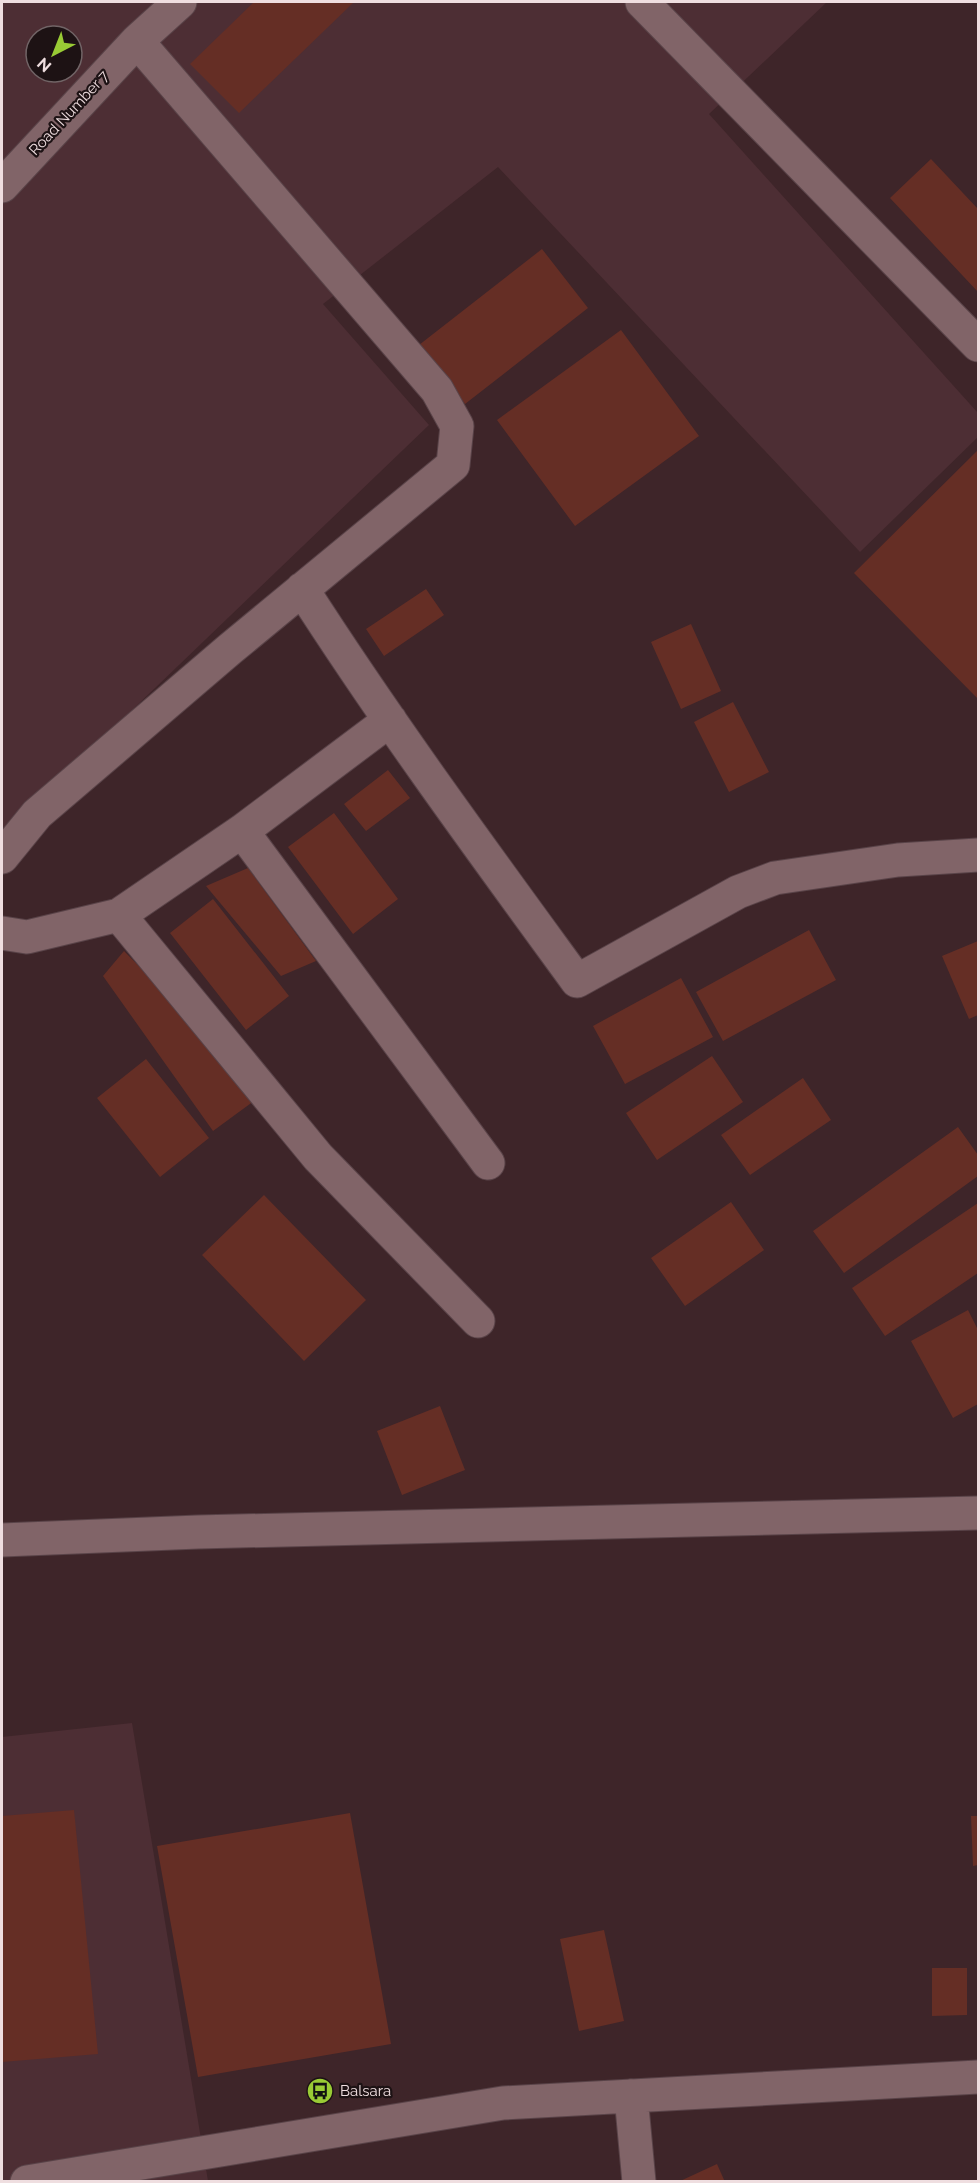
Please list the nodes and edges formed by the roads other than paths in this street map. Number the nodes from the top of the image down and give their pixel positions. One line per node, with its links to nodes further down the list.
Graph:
1 (180, 2): 3 (street, Road Number 7)
2 (642, 2): 5 (street)
3 (137, 41): 4 (street, Road Number 7); 6 (street)
4 (2, 186)
5 (978, 345)
6 (302, 589): 7 (street); 10 (street)
7 (390, 720): 8 (street); 9 (street)
8 (242, 831): 11 (street); 13 (street)
9 (978, 855)
10 (2, 857)
11 (119, 915): 12 (street); 14 (street)
12 (2, 933)
13 (488, 1163)
14 (478, 1321)
15 (978, 1513): 16 (street)
16 (2, 1540)
17 (978, 2077): 18 (street)
18 (631, 2096): 19 (street); 20 (street)
19 (27, 2181)
20 (639, 2181)

